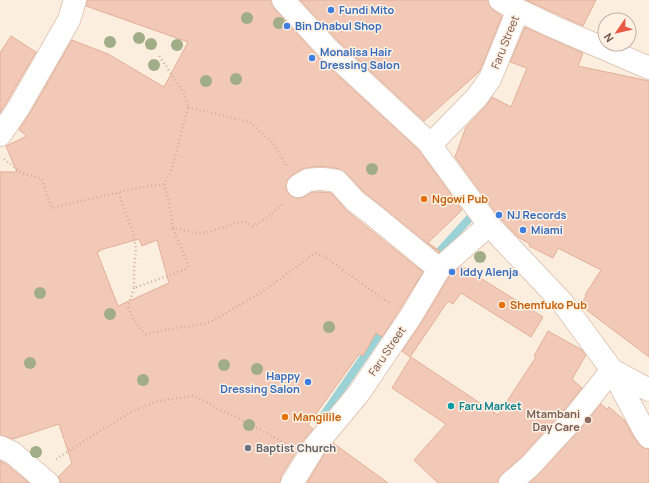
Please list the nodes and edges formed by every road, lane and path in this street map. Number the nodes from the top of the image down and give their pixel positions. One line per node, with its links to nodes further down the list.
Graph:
1 (75, 0): 7 (street)
2 (283, 0): 8 (street)
3 (509, 5): 5 (street, Faru Street); 8 (street, Faru Street)
4 (158, 54): 6 (path)
5 (649, 68)
6 (188, 107): 10 (path); 11 (path)
7 (0, 135)
8 (428, 142): 13 (street)
9 (0, 156): 12 (path)
10 (164, 184): 12 (path); 14 (path)
11 (298, 186): 14 (path); 15 (street)
12 (119, 193): 16 (path)
13 (489, 225): 15 (street, Faru Street); 18 (street)
14 (173, 228): 16 (path)
15 (439, 269): 17 (street, Faru Street)
16 (134, 288): 17 (path)
17 (411, 316): 22 (street, Faru Street)
18 (612, 370): 19 (street); 20 (street); 25 (street)
19 (649, 390)
20 (649, 437)
21 (0, 447): 23 (street)
22 (309, 454): 23 (path); 24 (street, Faru Street)
23 (42, 477)
24 (292, 483)
25 (510, 483)

